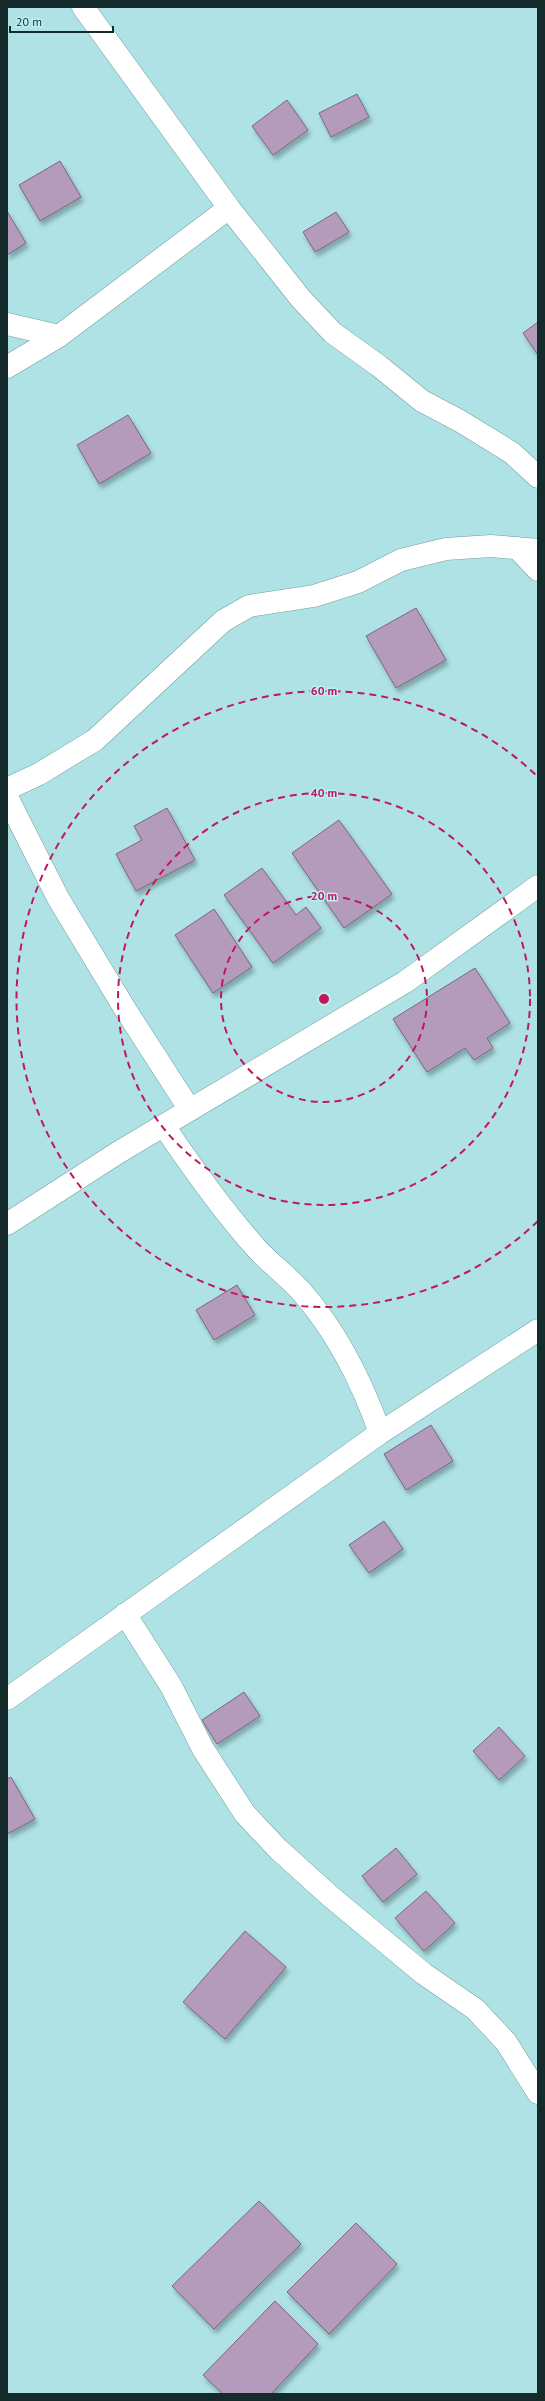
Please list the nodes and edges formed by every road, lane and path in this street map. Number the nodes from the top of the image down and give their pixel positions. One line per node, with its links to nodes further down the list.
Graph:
1 (83, 7): 2 (street)
2 (229, 208): 4 (street); 6 (street)
3 (7, 324): 4 (street)
4 (58, 336): 5 (street)
5 (7, 367)
6 (538, 477)
7 (528, 549): 8 (street); 9 (street)
8 (538, 570)
9 (7, 789)
10 (7, 797): 12 (street)
11 (538, 886): 12 (street)
12 (190, 1110): 13 (street)
13 (164, 1126): 14 (street); 16 (street)
14 (7, 1224)
15 (538, 1330): 16 (street)
16 (380, 1433): 17 (street)
17 (125, 1614): 18 (street); 19 (street)
18 (7, 1699)
19 (538, 2093)

